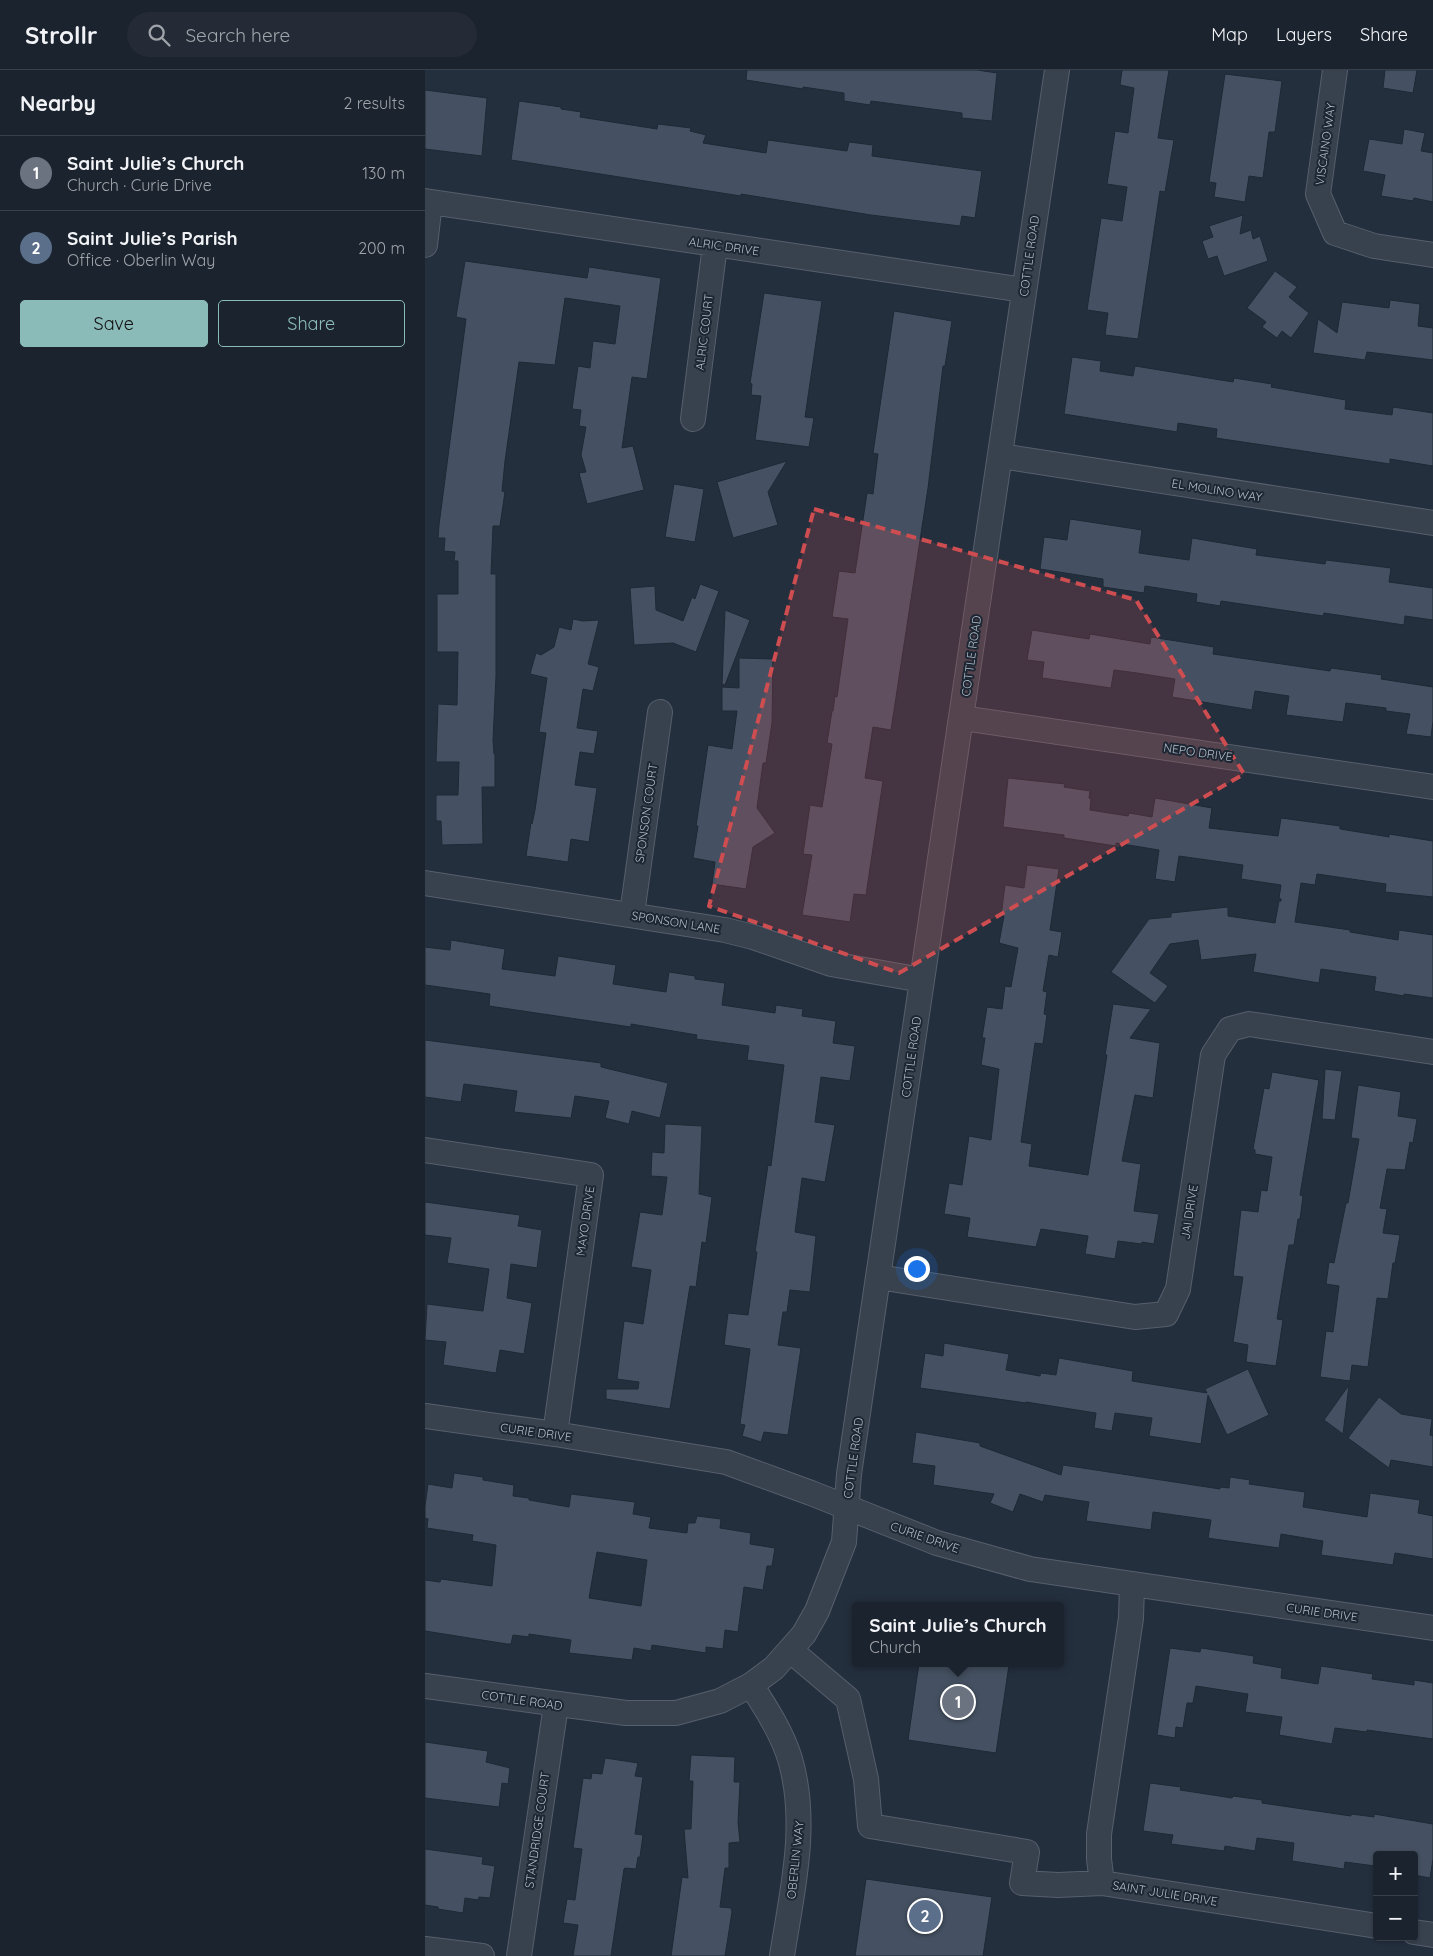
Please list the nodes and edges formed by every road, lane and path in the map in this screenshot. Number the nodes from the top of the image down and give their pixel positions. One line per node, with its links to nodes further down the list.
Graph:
1 (1057, 70): 7 (street, COTTLE ROAD)
2 (1335, 70): 6 (street, VISCAINO WAY)
3 (427, 202): 4 (street); 5 (street, ALRIC DRIVE)
4 (425, 245)
5 (715, 245): 7 (street, ALRIC DRIVE); 8 (street, ALRIC COURT)
6 (1433, 255)
7 (1024, 290): 9 (street, COTTLE ROAD)
8 (693, 419)
9 (1001, 456): 10 (street, EL MOLINO WAY); 12 (street, COTTLE ROAD)
10 (1433, 523)
11 (660, 712): 15 (street, SPONSON COURT)
12 (962, 718): 13 (street, NEPO DRIVE); 16 (street, COTTLE ROAD)
13 (1433, 787)
14 (425, 883): 15 (street, SPONSON LANE)
15 (632, 914): 16 (street, SPONSON LANE)
16 (922, 980): 19 (street, COTTLE ROAD)
17 (1433, 1052): 19 (street, JAI DRIVE)
18 (425, 1150): 21 (street, MAYO DRIVE)
19 (878, 1277): 22 (street, COTTLE ROAD)
20 (425, 1416): 21 (street, CURIE DRIVE)
21 (555, 1434): 22 (street, CURIE DRIVE)
22 (847, 1508): 23 (street, CURIE DRIVE); 25 (street, COTTLE ROAD)
23 (1132, 1585): 24 (street, CURIE DRIVE); 29 (street, SAINT JULIE DRIVE)
24 (1433, 1628)
25 (791, 1650): 26 (street, COTTLE ROAD); 29 (street)
26 (751, 1685): 28 (street, COTTLE ROAD); 36 (street, OBERLIN WAY)
27 (425, 1686): 28 (street, COTTLE ROAD)
28 (556, 1705): 35 (street, STANDRIDGE COURT)
29 (1102, 1883): 30 (street, SAINT JULIE DRIVE)
30 (1373, 1925)
31 (1418, 1933): 32 (street)
32 (1433, 1935)
33 (425, 1948): 34 (street)
34 (482, 1956)
35 (519, 1956)
36 (782, 1956)

